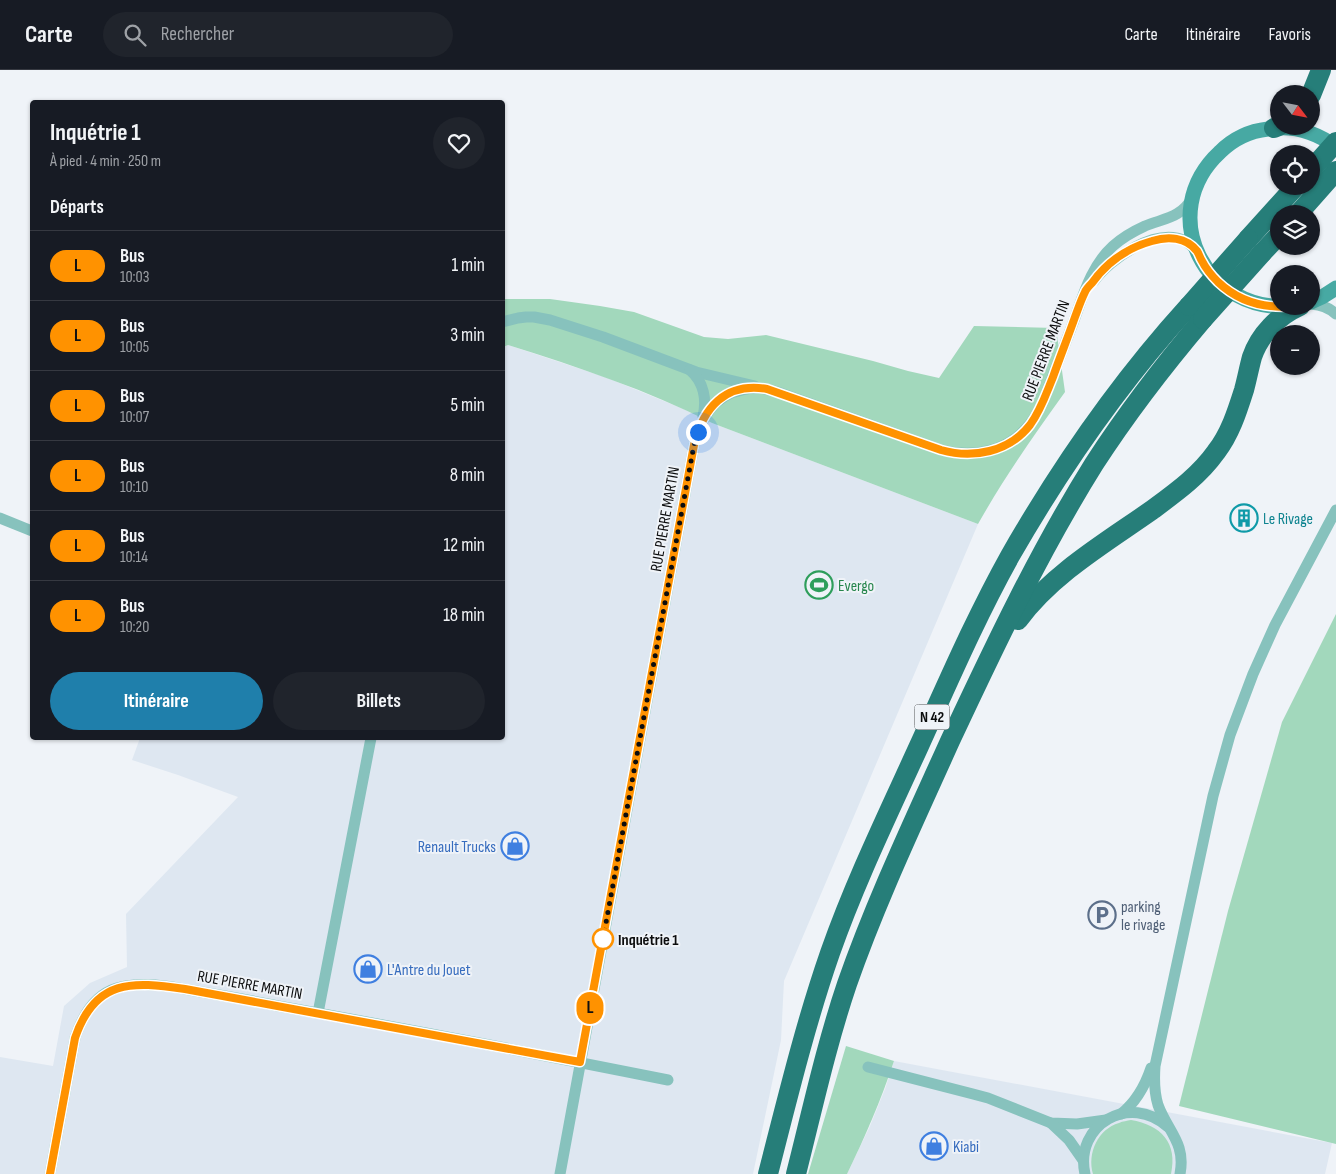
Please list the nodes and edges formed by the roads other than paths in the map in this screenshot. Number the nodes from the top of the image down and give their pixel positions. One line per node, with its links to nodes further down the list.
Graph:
1 (1321, 70): 2 (highway)
2 (1315, 85)
3 (1270, 128): 10 (street)
4 (1316, 135): 6 (street)
5 (1336, 142): 7 (highway, bridge)
6 (1336, 147)
7 (1320, 160)
8 (1336, 171): 11 (highway)
9 (1290, 195): 13 (highway, N 42)
10 (1194, 196): 14 (street); 16 (street, RUE PIERRE MARTIN)
11 (1306, 205)
12 (1270, 239): 13 (highway, N 42)
13 (1255, 246): 20 (highway, N 42, bridge)
14 (1197, 251): 16 (street, RUE PIERRE MARTIN); 19 (street)
15 (1336, 288): 17 (street)
16 (1085, 292): 25 (street, RUE PIERRE MARTIN)
17 (1320, 298)
18 (1320, 305): 21 (street)
19 (1270, 306)
20 (1196, 312): 30 (highway, N 42); 44 (highway, N 42)
21 (1336, 314)
22 (1283, 315): 30 (highway)
23 (505, 321): 24 (street)
24 (690, 370): 25 (street); 26 (street)
25 (762, 388): 26 (street, RUE PIERRE MARTIN)
26 (702, 421): 34 (street, RUE PIERRE MARTIN)
27 (1336, 510): 33 (street)
28 (0, 518): 29 (street)
29 (30, 530)
30 (975, 688): 45 (highway, N 42)
31 (371, 740): 32 (street)
32 (318, 1013): 34 (street, RUE PIERRE MARTIN); 42 (street, RUE PIERRE MARTIN)
33 (1157, 1053): 37 (street); 40 (street)
34 (580, 1062): 36 (street, RUE PIERRE MARTIN); 43 (street, RUE PIERRE MARTIN)
35 (868, 1067): 39 (street)
36 (668, 1080)
37 (1121, 1114): 38 (street); 40 (street)
38 (1106, 1120): 39 (street); 41 (street)
39 (1051, 1123): 41 (street)
40 (1170, 1130): 47 (street)
41 (1083, 1160): 46 (street)
42 (50, 1174)
43 (560, 1174)
44 (768, 1174)
45 (796, 1174)
46 (1085, 1174)
47 (1180, 1174)

